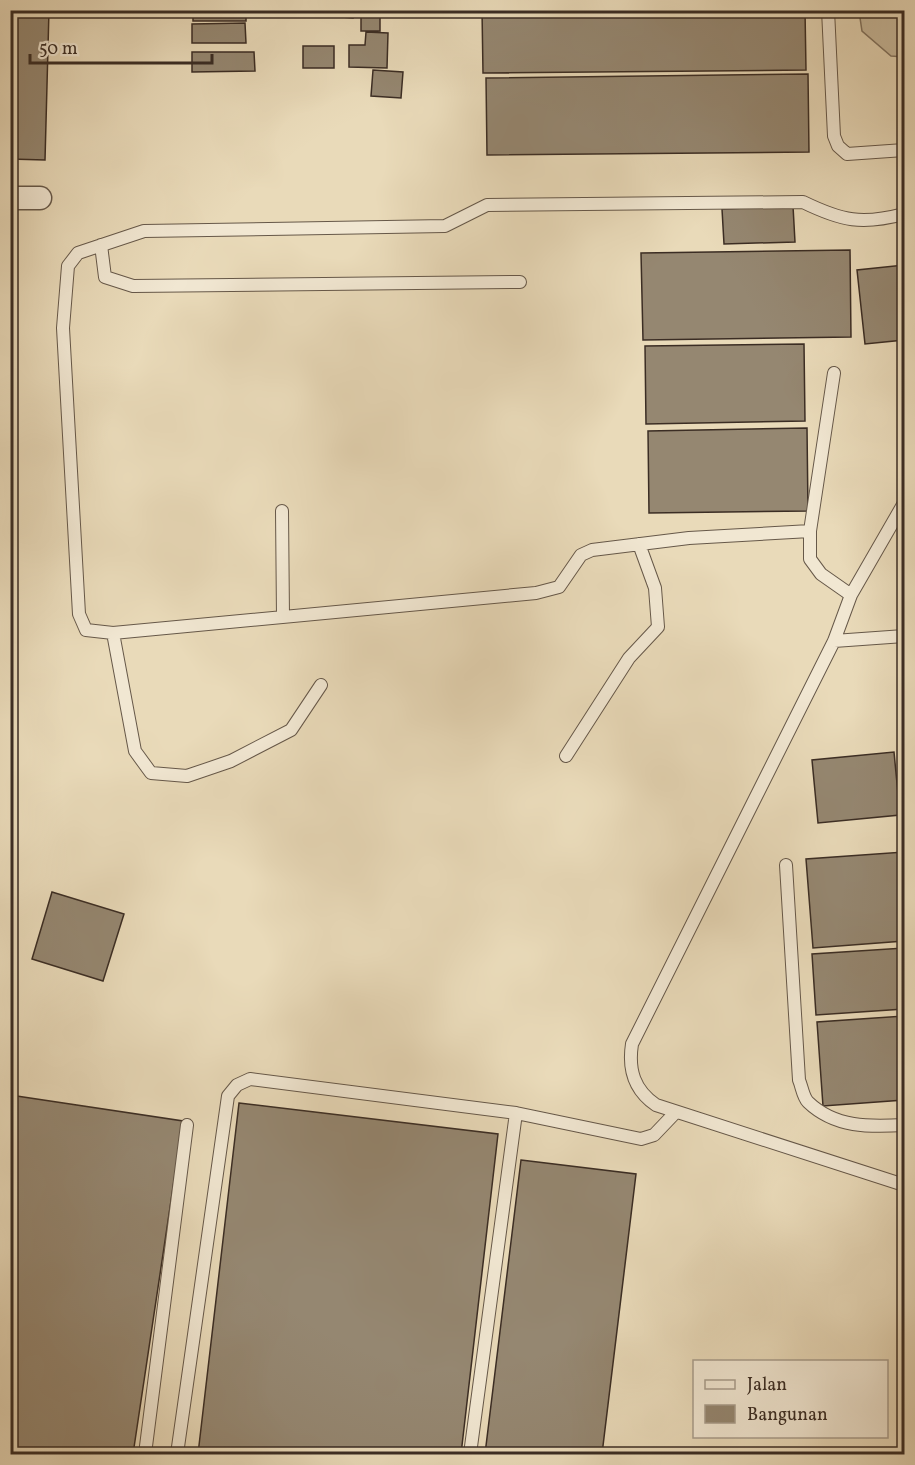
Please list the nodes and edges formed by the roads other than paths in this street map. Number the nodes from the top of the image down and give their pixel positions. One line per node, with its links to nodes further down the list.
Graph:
1 (828, 10): 2 (lane)
2 (904, 150)
3 (10, 198): 4 (street)
4 (40, 198)
5 (904, 214): 6 (lane)
6 (100, 244): 7 (lane); 15 (lane)
7 (520, 282)
8 (834, 373): 11 (lane)
9 (904, 503): 13 (lane)
10 (282, 511): 14 (lane)
11 (810, 531): 12 (lane); 13 (lane)
12 (639, 544): 14 (lane); 19 (lane)
13 (851, 595): 17 (lane)
14 (283, 617): 15 (lane)
15 (113, 633): 18 (lane)
16 (904, 636): 17 (lane)
17 (834, 641): 22 (lane)
18 (321, 685)
19 (566, 756)
20 (786, 865): 24 (lane)
21 (516, 1113): 22 (lane); 27 (lane); 28 (lane)
22 (675, 1113): 25 (lane)
23 (187, 1125): 26 (lane)
24 (904, 1125)
25 (904, 1185)
26 (145, 1455)
27 (177, 1455)
28 (470, 1455)

